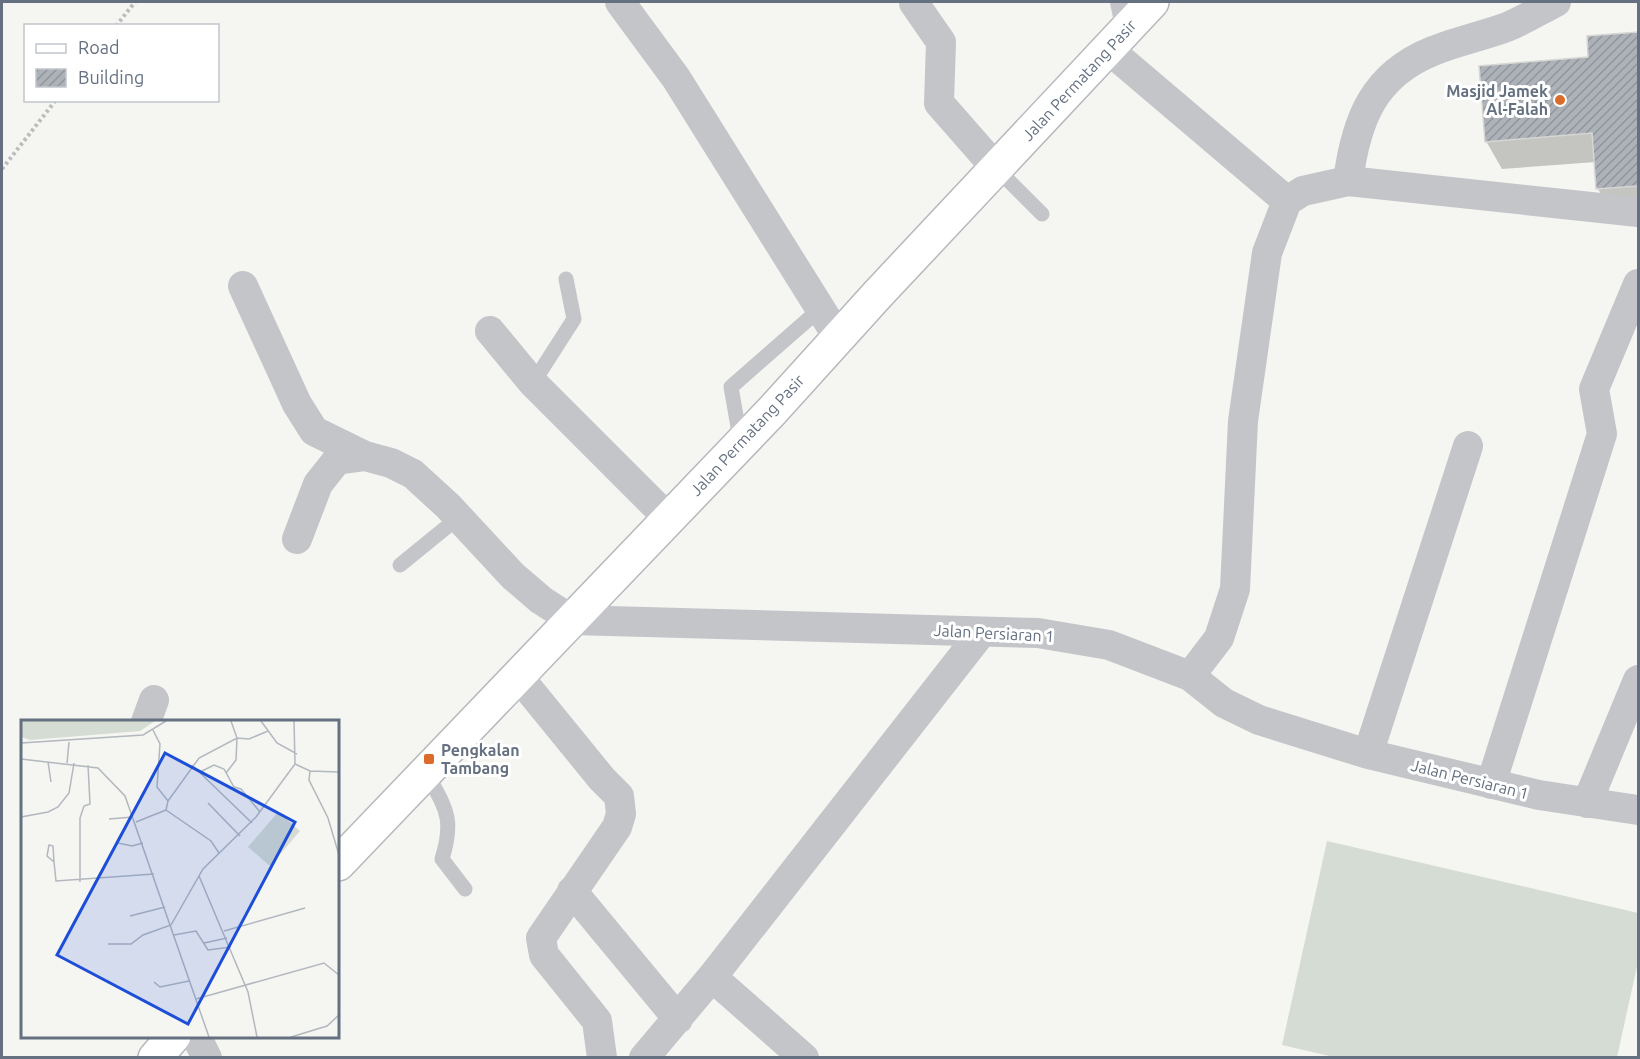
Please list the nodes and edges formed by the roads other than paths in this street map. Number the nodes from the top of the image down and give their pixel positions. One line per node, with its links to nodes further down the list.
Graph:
1 (620, 2): 15 (street)
2 (1152, 2): 5 (main road, Jalan Permatang Pasir)
3 (1556, 2): 8 (street)
4 (914, 3): 7 (street)
5 (1128, 13): 6 (main road, Jalan Permatang Pasir)
6 (1108, 49): 7 (main road, Jalan Permatang Pasir); 9 (street)
7 (996, 168): 11 (lane); 17 (main road, Jalan Permatang Pasir)
8 (1348, 181): 9 (street); 10 (street)
9 (1287, 201): 29 (street)
10 (1638, 212)
11 (1042, 214)
12 (566, 279): 18 (lane)
13 (243, 286): 21 (street)
14 (1638, 288): 33 (street)
15 (820, 309): 17 (street); 19 (lane)
16 (490, 331): 18 (street)
17 (838, 337): 19 (main road, Jalan Permatang Pasir)
18 (533, 383): 23 (street)
19 (741, 444): 23 (main road, Jalan Permatang Pasir)
20 (1468, 446): 31 (street)
21 (365, 456): 22 (street); 24 (street)
22 (459, 517): 25 (lane); 26 (street)
23 (668, 518): 26 (main road, Jalan Permatang Pasir)
24 (297, 539)
25 (400, 565)
26 (572, 620): 27 (street, Jalan Persiaran 1); 28 (main road, Jalan Permatang Pasir)
27 (981, 633): 29 (street, Jalan Persiaran 1); 39 (street)
28 (518, 676): 32 (main road, Jalan Permatang Pasir); 38 (street)
29 (1190, 676): 31 (street, Jalan Persiaran 1)
30 (1638, 680): 34 (street)
31 (1368, 754): 33 (street, Jalan Persiaran 1)
32 (426, 772): 36 (main road, Jalan Permatang Pasir); 37 (lane)
33 (1491, 784): 34 (street, Jalan Persiaran 1)
34 (1587, 803): 35 (street, Jalan Persiaran 1)
35 (1638, 810)
36 (339, 863)
37 (465, 889)
38 (572, 891): 40 (street); 45 (street)
39 (712, 977): 40 (street); 47 (street)
40 (678, 1019): 46 (street)
41 (172, 1038): 43 (main road)
42 (197, 1038): 44 (street)
43 (155, 1058)
44 (207, 1058)
45 (602, 1058)
46 (644, 1058)
47 (804, 1058)

